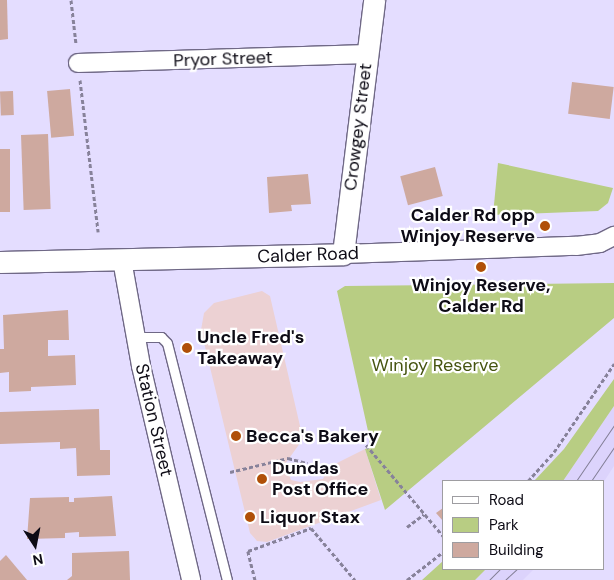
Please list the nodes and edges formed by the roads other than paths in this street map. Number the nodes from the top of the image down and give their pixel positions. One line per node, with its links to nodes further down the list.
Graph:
1 (374, 0): 2 (street, Crowgey Street)
2 (367, 54): 3 (street, Pryor Street); 5 (street, Crowgey Street)
3 (78, 63)
4 (614, 236): 5 (street, Calder Road)
5 (343, 254): 6 (street, Calder Road)
6 (122, 260): 7 (street, Calder Road); 8 (street, Station Street)
7 (0, 262)
8 (135, 337): 9 (street, Station Street); 10 (lane)
9 (191, 580)
10 (227, 580)

